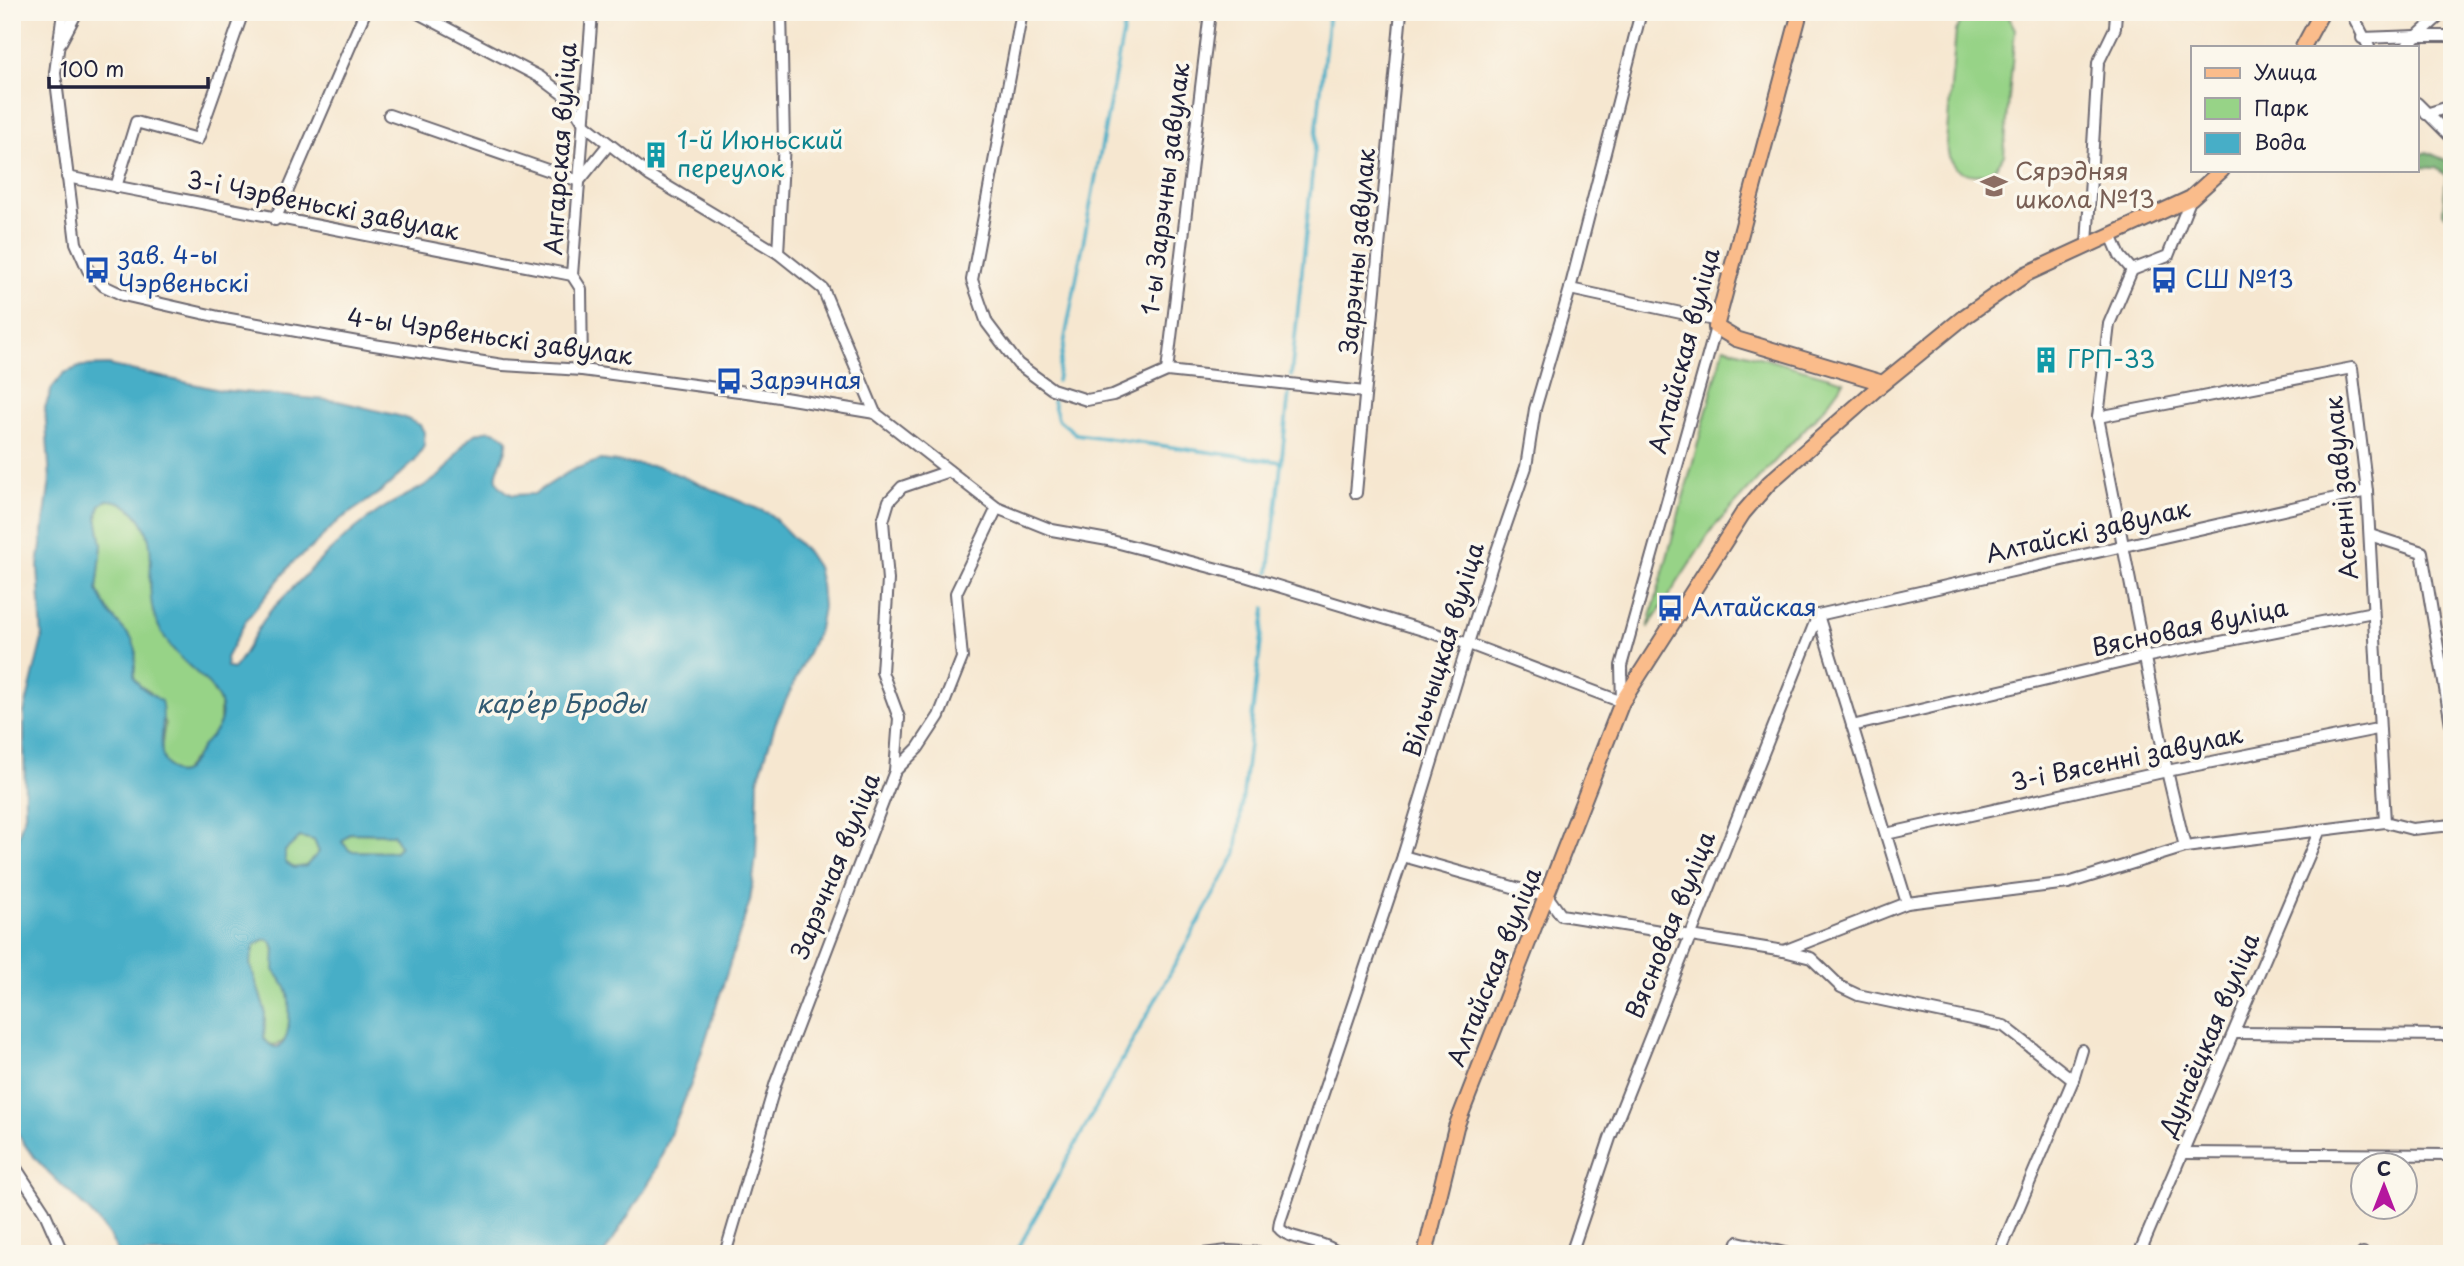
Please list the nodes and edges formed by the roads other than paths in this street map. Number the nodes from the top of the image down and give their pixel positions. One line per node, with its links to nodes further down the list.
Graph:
1 (63, 12): 23 (street)
2 (77, 12): 23 (street)
3 (243, 12): 34 (street)
4 (365, 12): 36 (street)
5 (416, 12): 28 (street)
6 (592, 12): 28 (street, Ангарская вуліца)
7 (781, 12): 39 (street)
8 (1022, 12): 45 (street)
9 (1210, 12): 45 (street, 1-ы Зарэчны завулак)
10 (1401, 12): 47 (street, Зарэчны завулак)
11 (1641, 12): 42 (street, Вільчыцкая вуліца)
12 (1800, 12): 43 (main road, Алтайская вуліца)
13 (2116, 12): 38 (street)
14 (2351, 12): 19 (street)
15 (2445, 12): 17 (street)
16 (2320, 13): 20 (main road)
17 (2417, 36): 18 (street); 19 (street); 22 (street)
18 (2452, 36)
19 (2362, 38): 21 (street)
20 (2304, 46)
21 (2368, 46)
22 (2407, 46)
23 (58, 47): 32 (street)
24 (2418, 104): 26 (street)
25 (2452, 106): 26 (street)
26 (2426, 114): 29 (street)
27 (389, 115): 33 (street)
28 (586, 125): 30 (street); 33 (street, Ангарская вуліца)
29 (2452, 138)
30 (609, 144): 33 (street); 39 (street)
31 (2220, 172): 35 (main road, Алтайская вуліца)
32 (67, 177): 34 (street, 3-і Чэрвеньскі завулак); 44 (street, 4-ы Чэрвеньскі завулак)
33 (579, 181): 41 (street, Ангарская вуліца)
34 (116, 187): 36 (street, 3-і Чэрвеньскі завулак)
35 (2191, 198): 37 (main road, Алтайская вуліца); 40 (street)
36 (275, 220): 41 (street, 3-і Чэрвеньскі завулак)
37 (2110, 235): 38 (main road, Алтайская вуліца); 40 (street)
38 (2087, 244): 46 (main road, Алтайская вуліца)
39 (778, 253): 48 (street)
40 (2132, 270): 49 (street)
41 (572, 275): 44 (street, Ангарская вуліца)
42 (1570, 289): 43 (street); 58 (street, Вільчыцкая вуліца)
43 (1717, 324): 46 (main road); 60 (street, Алтайская вуліца)
44 (582, 370): 48 (street, 4-ы Чэрвеньскі завулак)
45 (1167, 372): 47 (street)
46 (1883, 383): 60 (main road, Алтайская вуліца)
47 (1365, 392): 52 (street, Зарэчны завулак)
48 (875, 413): 50 (street)
49 (2098, 417): 51 (street, Асенні завулак); 55 (street)
50 (949, 471): 53 (street); 64 (street)
51 (2367, 491): 54 (street, Асенні завулак); 55 (street, Алтайскі завулак)
52 (1356, 493)
53 (997, 509): 58 (street); 64 (street, Зарэчная вуліца)
54 (2370, 535): 56 (street, Асенні завулак); 63 (street)
55 (2122, 546): 57 (street, Алтайскі завулак); 59 (street)
56 (2373, 612): 59 (street, Вясновая вуліца); 62 (street, Асенні завулак)
57 (1818, 615): 61 (street); 74 (street, Вясновая вуліца)
58 (1469, 644): 60 (street); 71 (street, Вільчыцкая вуліца)
59 (2144, 657): 61 (street, Вясновая вуліца); 65 (street)
60 (1622, 702): 72 (main road, Алтайская вуліца)
61 (1852, 726): 69 (street)
62 (2377, 729): 65 (street, 3-і Вясенні завулак); 66 (street, Асенні завулак)
63 (2452, 730)
64 (895, 771): 85 (street, Зарэчная вуліца)
65 (2167, 771): 69 (street, 3-і Вясенні завулак); 70 (street)
66 (2385, 822): 67 (street); 68 (street)
67 (2452, 825)
68 (2319, 832): 70 (street); 76 (street, Дунаёцкая вуліца)
69 (1886, 834): 73 (street)
70 (2185, 847): 73 (street)
71 (1403, 856): 72 (street); 87 (street, Вільчыцкая вуліца)
72 (1548, 897): 74 (street); 88 (main road, Алтайская вуліца)
73 (1907, 902): 75 (street)
74 (1690, 937): 75 (street); 89 (street, Вясновая вуліца)
75 (1784, 951): 79 (street)
76 (2234, 1034): 77 (street); 80 (street, Дунаёцкая вуліца)
77 (2452, 1035)
78 (2082, 1050): 79 (street)
79 (2073, 1080): 92 (street)
80 (2182, 1153): 81 (street); 93 (street, Дунаёцкая вуліца)
81 (2452, 1156)
82 (12, 1162): 84 (street)
83 (1203, 1253): 86 (street)
84 (63, 1254)
85 (725, 1254)
86 (1280, 1254)
87 (1339, 1254)
88 (1425, 1254)
89 (1571, 1254)
90 (1734, 1254): 91 (street)
91 (1790, 1254)
92 (1999, 1254)
93 (2139, 1254)

